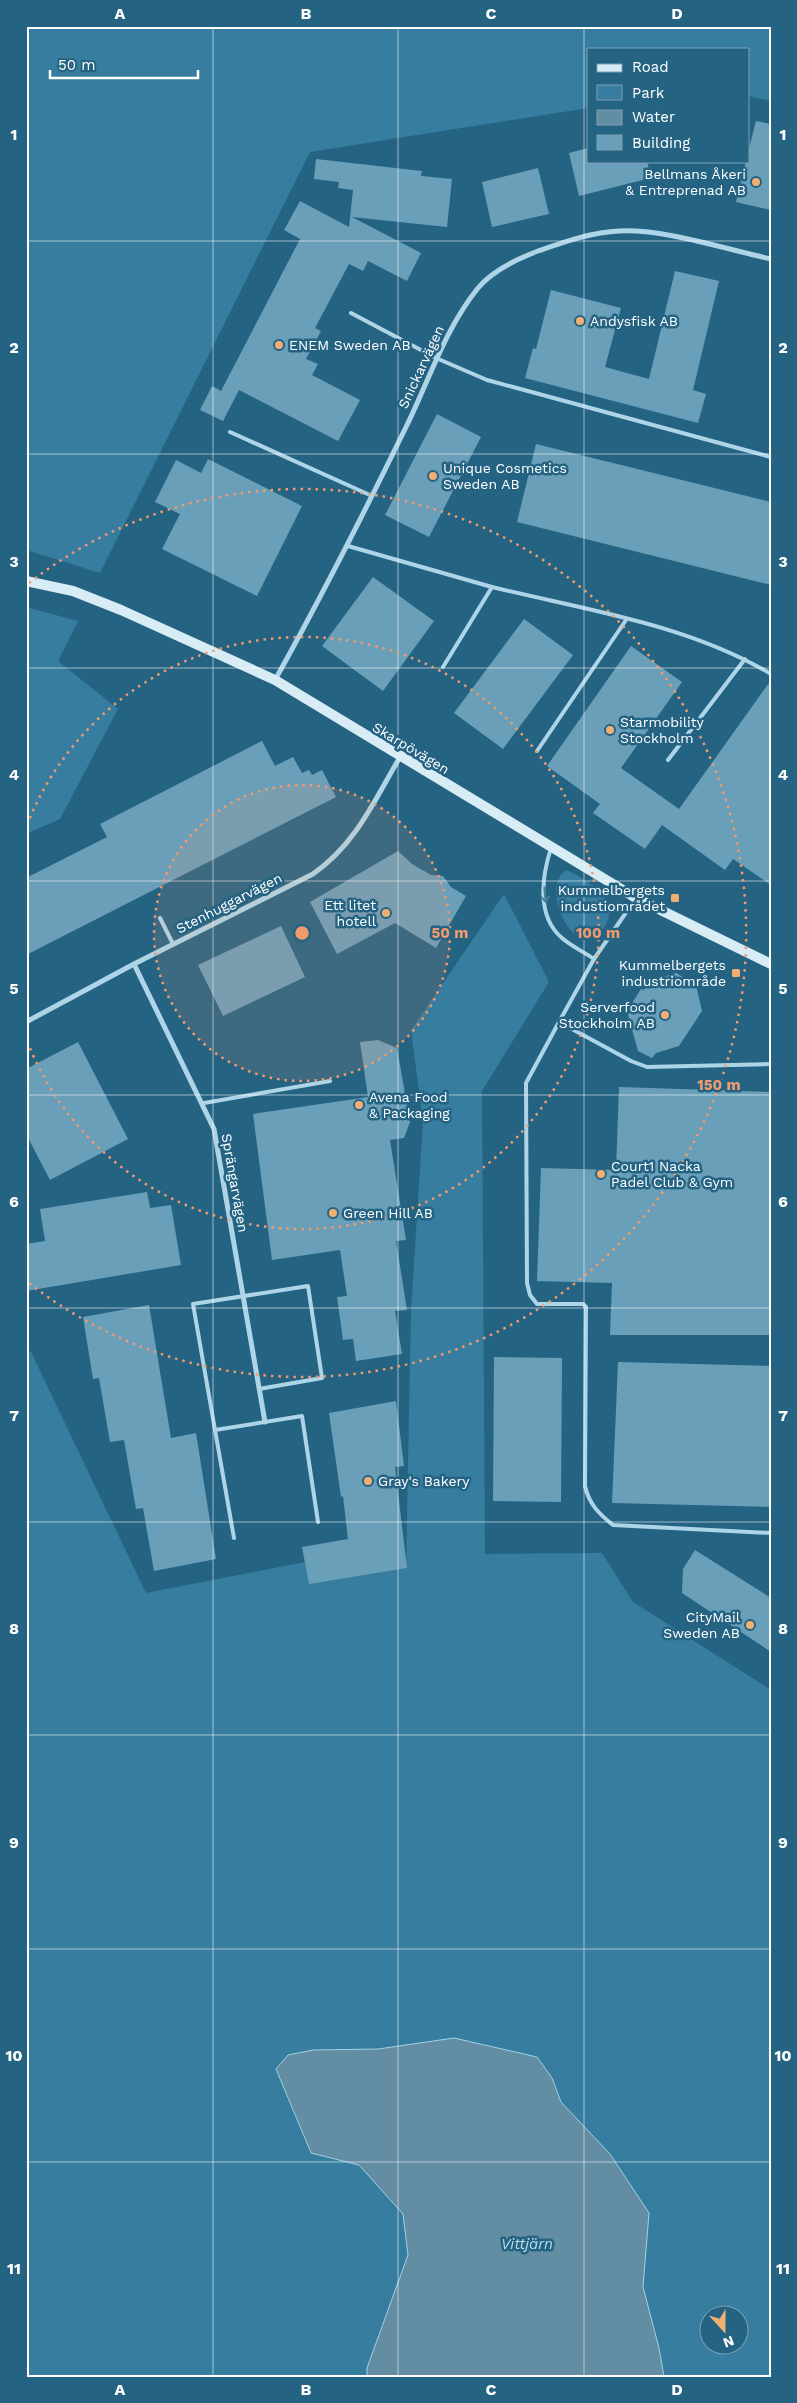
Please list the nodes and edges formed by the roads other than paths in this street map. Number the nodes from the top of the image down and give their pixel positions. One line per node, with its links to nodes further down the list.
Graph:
1 (771, 259): 3 (street, Snickarvägen)
2 (351, 313): 3 (lane)
3 (436, 358): 5 (lane); 6 (street, Snickarvägen)
4 (230, 432): 6 (lane)
5 (771, 457)
6 (372, 496): 7 (street, Snickarvägen)
7 (348, 546): 9 (lane); 14 (street, Snickarvägen)
8 (26, 581): 14 (street, Skarpövägen)
9 (492, 587): 10 (lane); 12 (lane)
10 (626, 620): 11 (lane); 15 (lane)
11 (745, 659): 13 (lane); 17 (lane)
12 (444, 667)
13 (771, 674)
14 (275, 680): 16 (street, Skarpövägen)
15 (537, 751)
16 (400, 757): 18 (street, Skarpövägen); 21 (street, Stenhuggarvägen)
17 (668, 760)
18 (551, 848): 19 (street, Skarpövägen); 22 (lane, one-way to 22)
19 (636, 898): 22 (lane); 24 (street, Skarpövägen)
20 (160, 918): 21 (lane)
21 (173, 944): 23 (street, Stenhuggarvägen)
22 (594, 959): 26 (lane)
23 (134, 964): 25 (street, Stenhuggarvägen); 29 (street, Sprängarvägen)
24 (771, 964)
25 (26, 1022)
26 (559, 1022): 27 (lane); 35 (lane)
27 (771, 1064)
28 (330, 1081): 29 (lane)
29 (204, 1103): 30 (street, Sprängarvägen)
30 (243, 1297): 31 (street, Sprängarvägen); 31 (lane); 33 (lane)
31 (259, 1389): 32 (street, Sprängarvägen)
32 (265, 1422): 33 (lane); 34 (lane)
33 (215, 1430): 36 (lane)
34 (318, 1522)
35 (771, 1533)
36 (234, 1538)

